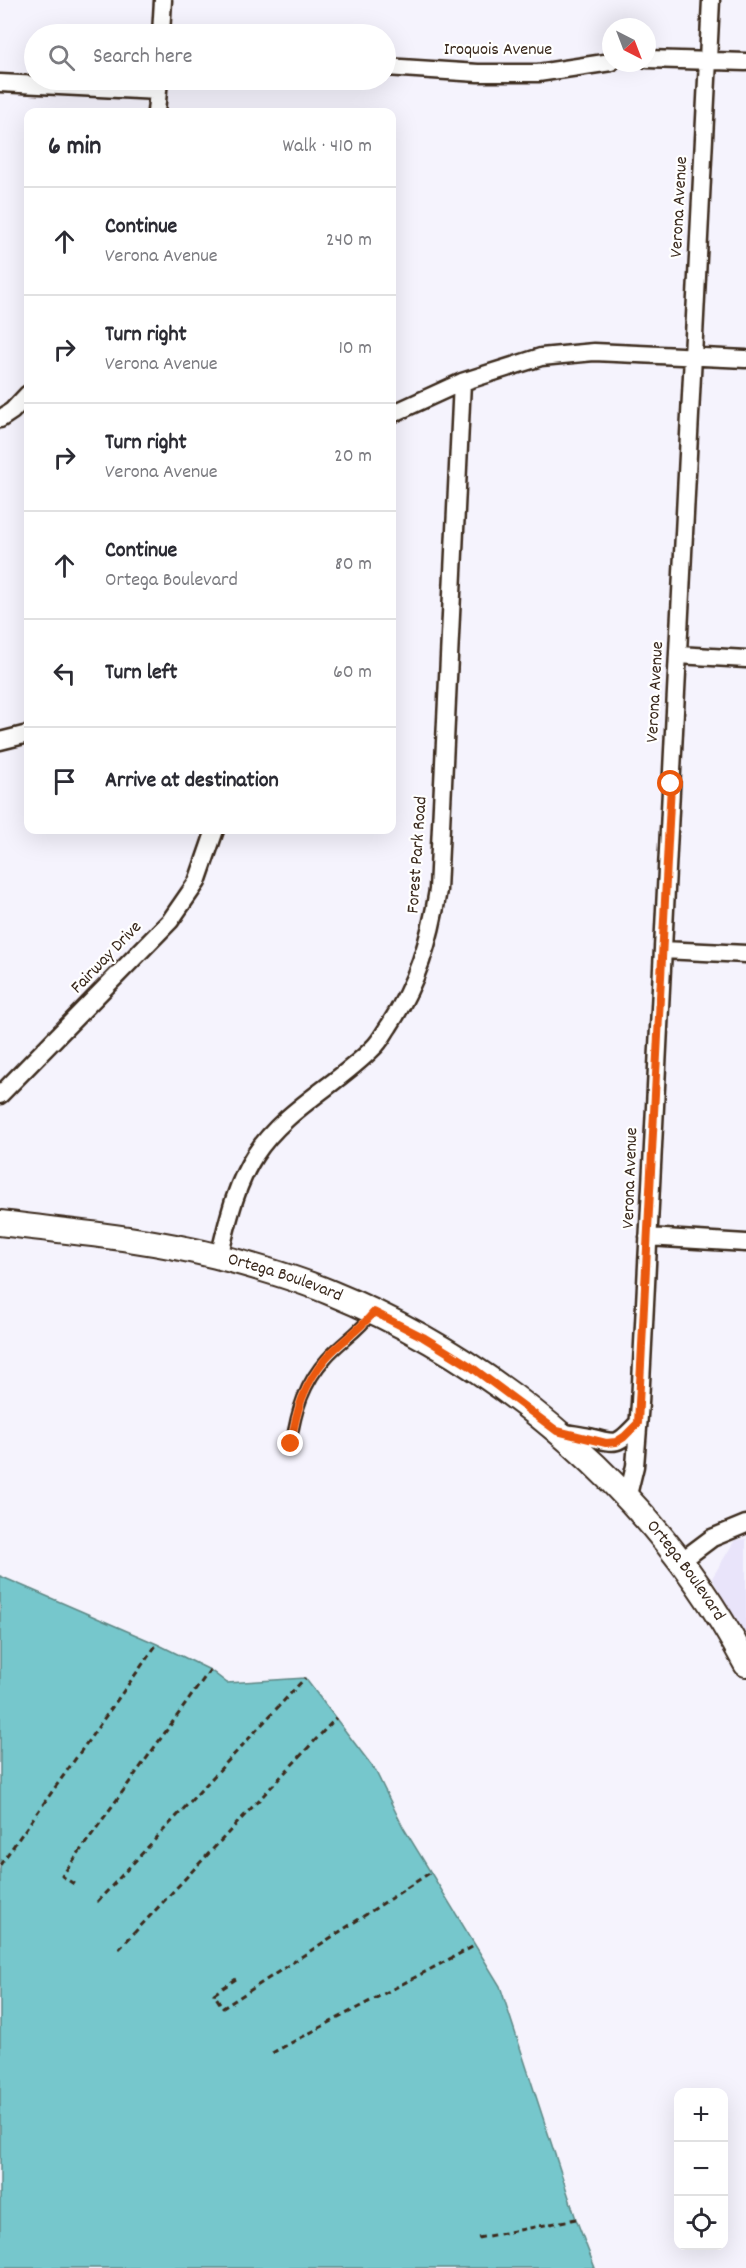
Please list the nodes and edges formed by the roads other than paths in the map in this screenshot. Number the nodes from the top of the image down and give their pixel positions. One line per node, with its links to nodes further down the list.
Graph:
1 (163, 0): 3 (street)
2 (711, 0): 5 (street, Verona Avenue)
3 (162, 24)
4 (656, 60): 5 (street)
5 (708, 60): 6 (street); 13 (street, Verona Avenue)
6 (746, 62)
7 (602, 63): 8 (street, Iroquois Avenue)
8 (396, 68)
9 (0, 83): 10 (street)
10 (24, 83)
11 (158, 90): 12 (street)
12 (156, 108)
13 (692, 357): 14 (street); 15 (street); 19 (street, Verona Avenue)
14 (746, 359)
15 (462, 382): 17 (street); 30 (street, Forest Park Road)
16 (24, 398): 18 (street)
17 (396, 412)
18 (0, 419)
19 (678, 656): 20 (street); 24 (street, Verona Avenue)
20 (746, 659)
21 (24, 735): 22 (street)
22 (0, 741)
23 (214, 834): 26 (street, Fairway Drive)
24 (663, 951): 25 (street); 28 (street, Verona Avenue)
25 (746, 954)
26 (0, 1095)
27 (0, 1223): 30 (main road, Ortega Boulevard)
28 (648, 1236): 29 (street); 32 (street, Verona Avenue)
29 (746, 1243)
30 (219, 1257): 31 (main road, Ortega Boulevard)
31 (374, 1312): 33 (main road, Ortega Boulevard); 34 (lane)
32 (638, 1423): 33 (street); 35 (street, Verona Avenue)
33 (557, 1431): 35 (main road, Ortega Boulevard)
34 (291, 1444)
35 (627, 1499): 37 (main road, Ortega Boulevard)
36 (746, 1524): 37 (street)
37 (680, 1562): 38 (main road, Ortega Boulevard)
38 (744, 1657)

